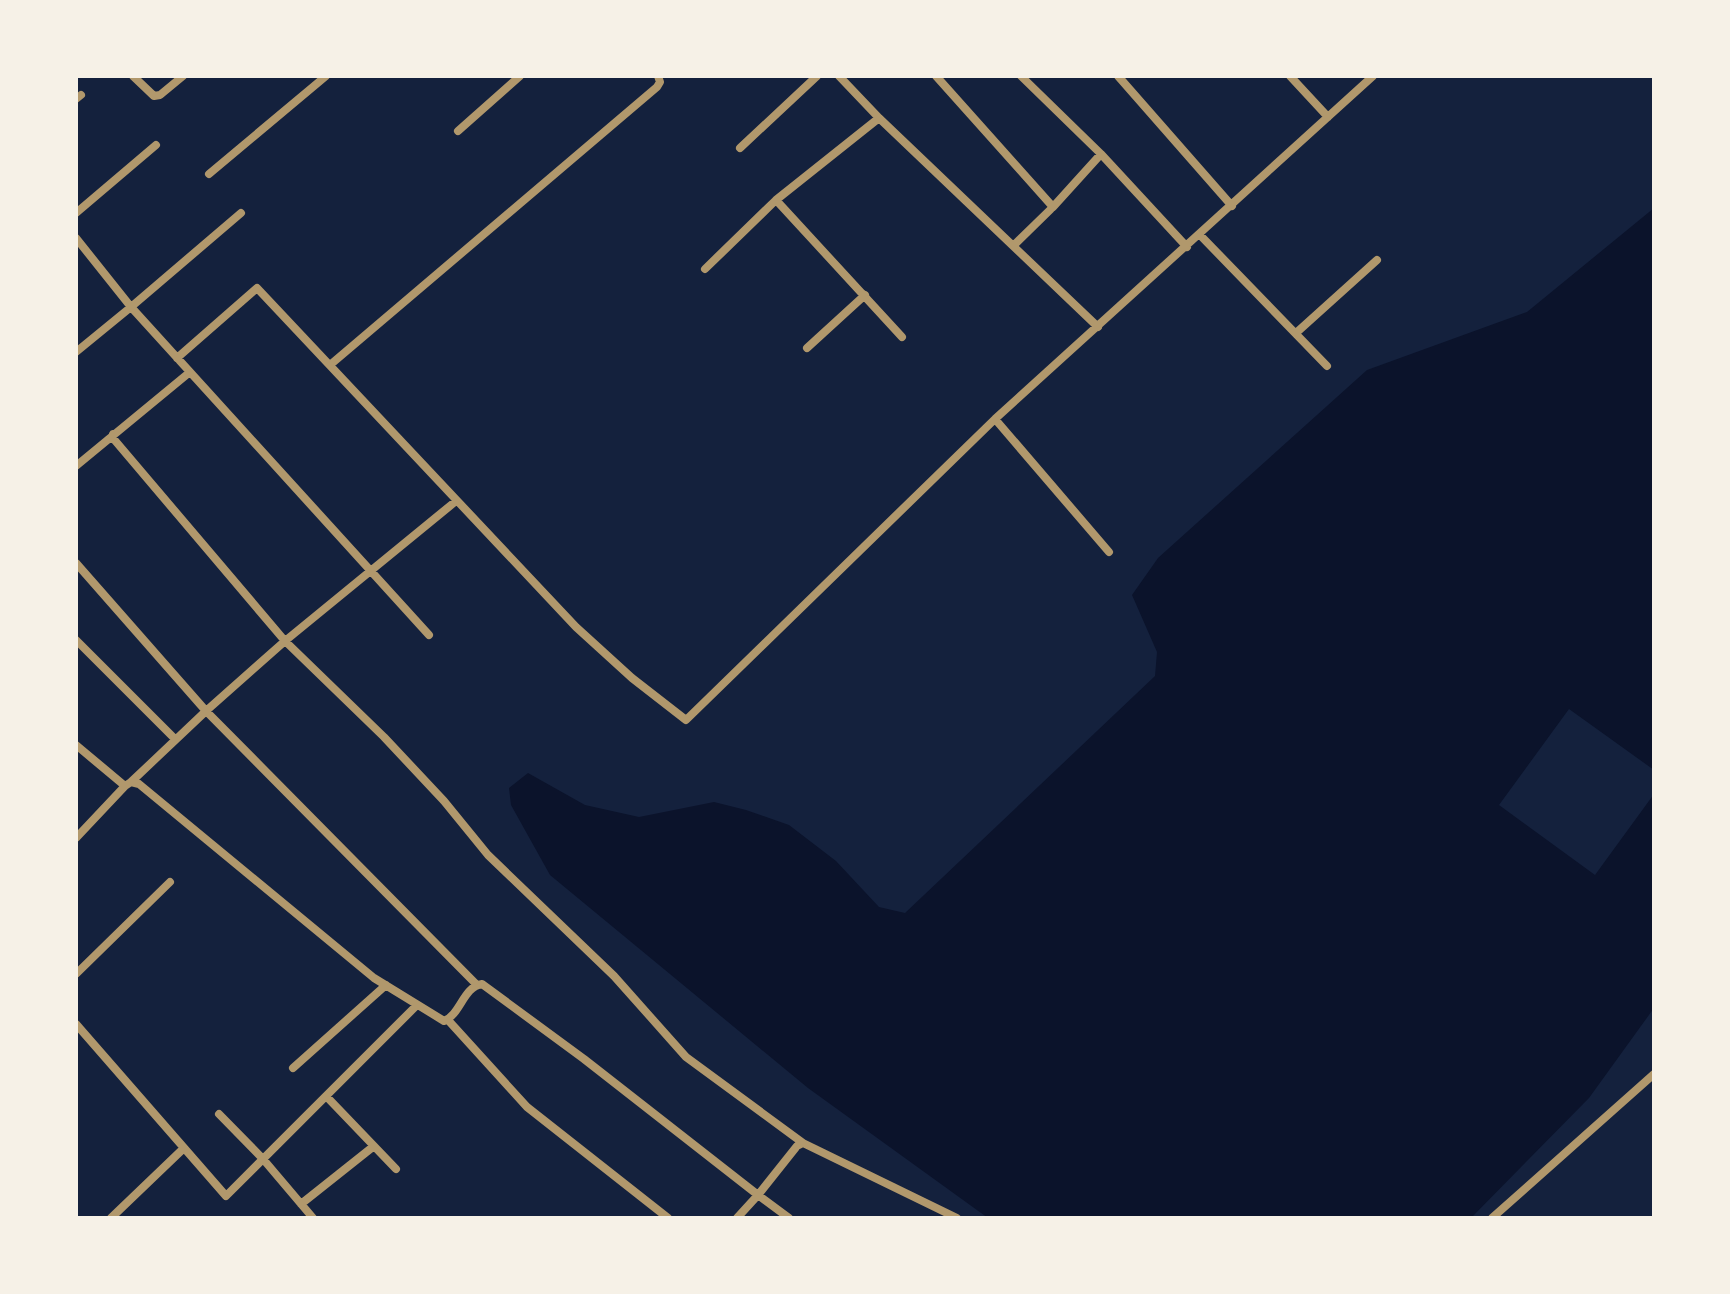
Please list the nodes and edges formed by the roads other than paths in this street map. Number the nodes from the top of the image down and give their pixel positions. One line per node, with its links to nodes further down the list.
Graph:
1 (133, 76): 2 (street)
2 (183, 76)
3 (326, 76): 19 (street)
4 (520, 76): 15 (street)
5 (658, 76): 39 (street)
6 (817, 76): 17 (street)
7 (839, 76): 14 (street)
8 (936, 76): 22 (street)
9 (1021, 76): 18 (street)
10 (1118, 76): 21 (street)
11 (1290, 76): 13 (street)
12 (1373, 76): 13 (street)
13 (1328, 117): 21 (street)
14 (879, 118): 20 (street); 27 (street)
15 (458, 131)
16 (156, 145): 23 (street)
17 (740, 148)
18 (1101, 154): 22 (street); 28 (street)
19 (209, 174)
20 (776, 200): 30 (street); 31 (street)
21 (1232, 206): 25 (street)
22 (1053, 207): 27 (street)
23 (76, 213)
24 (241, 213): 32 (street)
25 (1200, 235): 28 (street); 34 (street)
26 (76, 238): 32 (street)
27 (1013, 246): 33 (street)
28 (1187, 247): 33 (street)
29 (1377, 260): 34 (street)
30 (705, 269)
31 (865, 295): 35 (street); 36 (street)
32 (131, 307): 37 (street); 38 (street)
33 (1098, 327): 42 (street)
34 (1296, 333): 40 (street)
35 (902, 337)
36 (807, 348)
37 (76, 352)
38 (177, 358): 39 (street); 41 (street)
39 (330, 365): 45 (street)
40 (1327, 366)
41 (190, 372): 43 (street); 48 (street)
42 (995, 419): 45 (street); 46 (street)
43 (112, 436): 44 (street); 51 (street)
44 (76, 466)
45 (456, 501): 48 (street)
46 (1109, 552)
47 (76, 563): 52 (street)
48 (370, 571): 49 (street); 51 (street)
49 (429, 635)
50 (76, 640): 53 (street)
51 (285, 641): 52 (street); 68 (street)
52 (206, 711): 53 (street); 59 (street)
53 (175, 739): 55 (street)
54 (76, 745): 55 (street)
55 (128, 784): 56 (street); 60 (street)
56 (76, 838)
57 (170, 882): 58 (street)
58 (76, 974)
59 (476, 984): 62 (street); 73 (street)
60 (386, 985): 61 (street); 64 (street)
61 (417, 1005): 62 (street); 66 (street)
62 (448, 1020): 77 (street)
63 (76, 1024): 70 (street)
64 (293, 1068)
65 (1654, 1074): 81 (street)
66 (326, 1096): 69 (street); 71 (street)
67 (219, 1114): 71 (street)
68 (803, 1143): 73 (street); 80 (street)
69 (374, 1146): 72 (street); 74 (street)
70 (184, 1148): 71 (street); 75 (street)
71 (263, 1159): 74 (street)
72 (396, 1169)
73 (758, 1195): 78 (street); 79 (street)
74 (301, 1204): 76 (street)
75 (111, 1218)
76 (313, 1218)
77 (668, 1218)
78 (737, 1218)
79 (789, 1218)
80 (957, 1218)
81 (1492, 1218)

